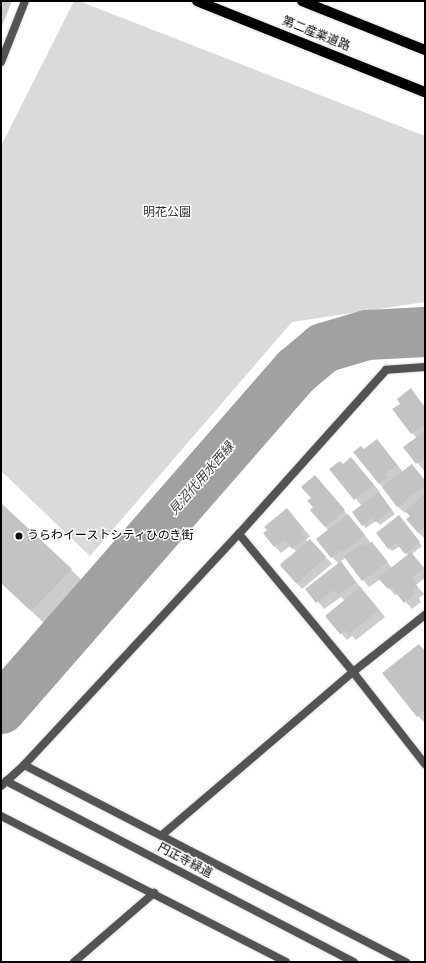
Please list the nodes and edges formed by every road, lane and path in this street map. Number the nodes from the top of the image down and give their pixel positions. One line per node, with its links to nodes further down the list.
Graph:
1 (25, 1): 5 (street)
2 (197, 1): 6 (main road, 第二産業道路)
3 (302, 1): 4 (main road)
4 (425, 50)
5 (1, 62)
6 (425, 92)
7 (425, 367): 8 (street)
8 (239, 534): 10 (street); 12 (street)
9 (425, 615): 10 (street)
10 (353, 672): 11 (street); 15 (street)
11 (425, 764)
12 (24, 765): 13 (street); 15 (street)
13 (3, 783): 19 (street, 円正寺緑道)
14 (1, 816): 16 (street)
15 (162, 835): 20 (street)
16 (154, 893): 17 (street); 18 (street)
17 (74, 962)
18 (286, 962)
19 (354, 962)
20 (406, 962)

